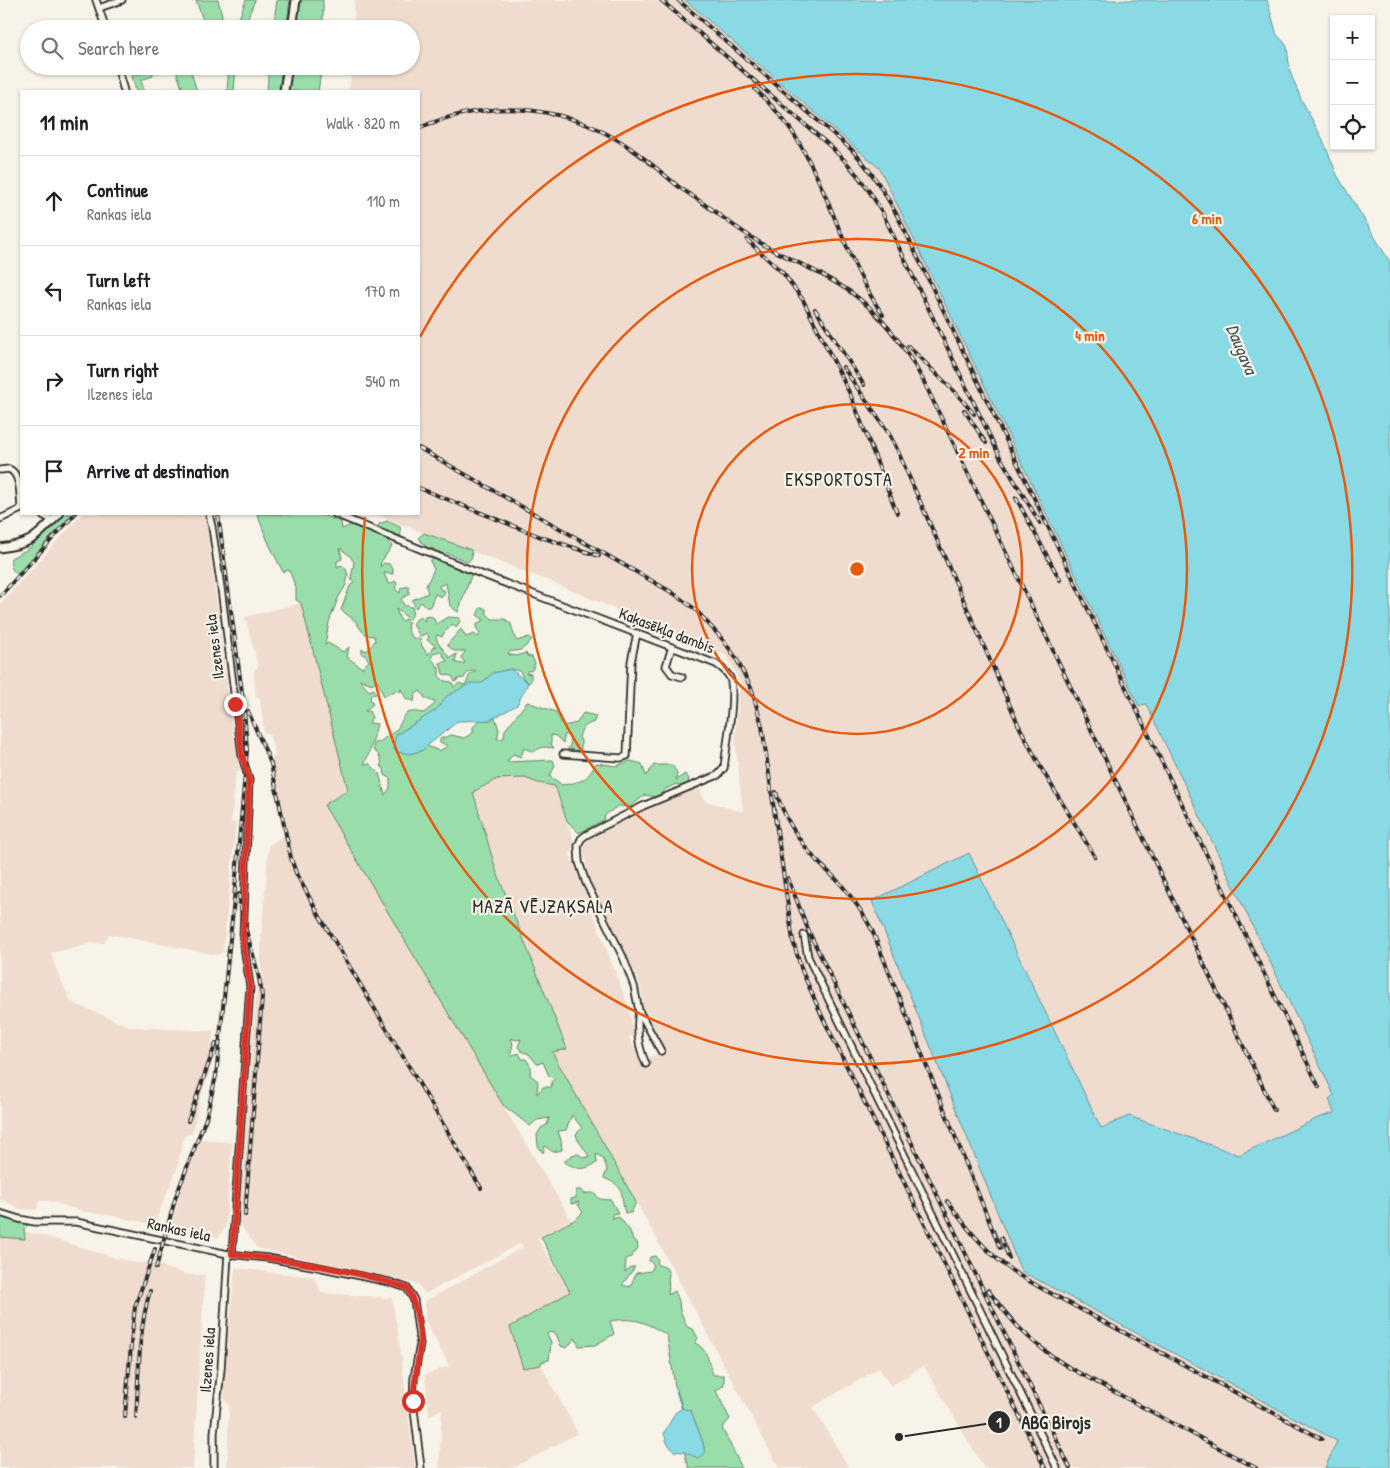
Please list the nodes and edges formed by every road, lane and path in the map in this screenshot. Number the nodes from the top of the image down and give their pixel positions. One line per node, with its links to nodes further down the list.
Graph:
1 (96, 0): 4 (street)
2 (122, 0): 4 (street)
3 (296, 0): 6 (street)
4 (99, 8): 5 (street)
5 (103, 20)
6 (293, 20)
7 (120, 75): 9 (street)
8 (287, 75): 10 (street)
9 (124, 90)
10 (284, 90)
11 (0, 470): 12 (street)
12 (20, 501)
13 (20, 509): 18 (street)
14 (43, 515): 19 (street)
15 (58, 515): 19 (street)
16 (209, 515): 30 (street, Ilzenes iela)
17 (337, 515): 21 (street, Kaķasēkļa dambis)
18 (0, 519)
19 (52, 520): 20 (street)
20 (0, 546)
21 (637, 633): 22 (street, Kaķasēkļa dambis); 24 (street)
22 (672, 647): 23 (street); 26 (street, Kaķasēkļa dambis)
23 (682, 677)
24 (563, 754)
25 (804, 935): 33 (street)
26 (639, 1012): 27 (street); 28 (street)
27 (661, 1051)
28 (646, 1064)
29 (0, 1213): 30 (street, Rankas iela)
30 (230, 1254): 31 (street, Ilzenes iela); 32 (street, Rankas iela)
31 (214, 1468)
32 (421, 1468)
33 (1057, 1468)

